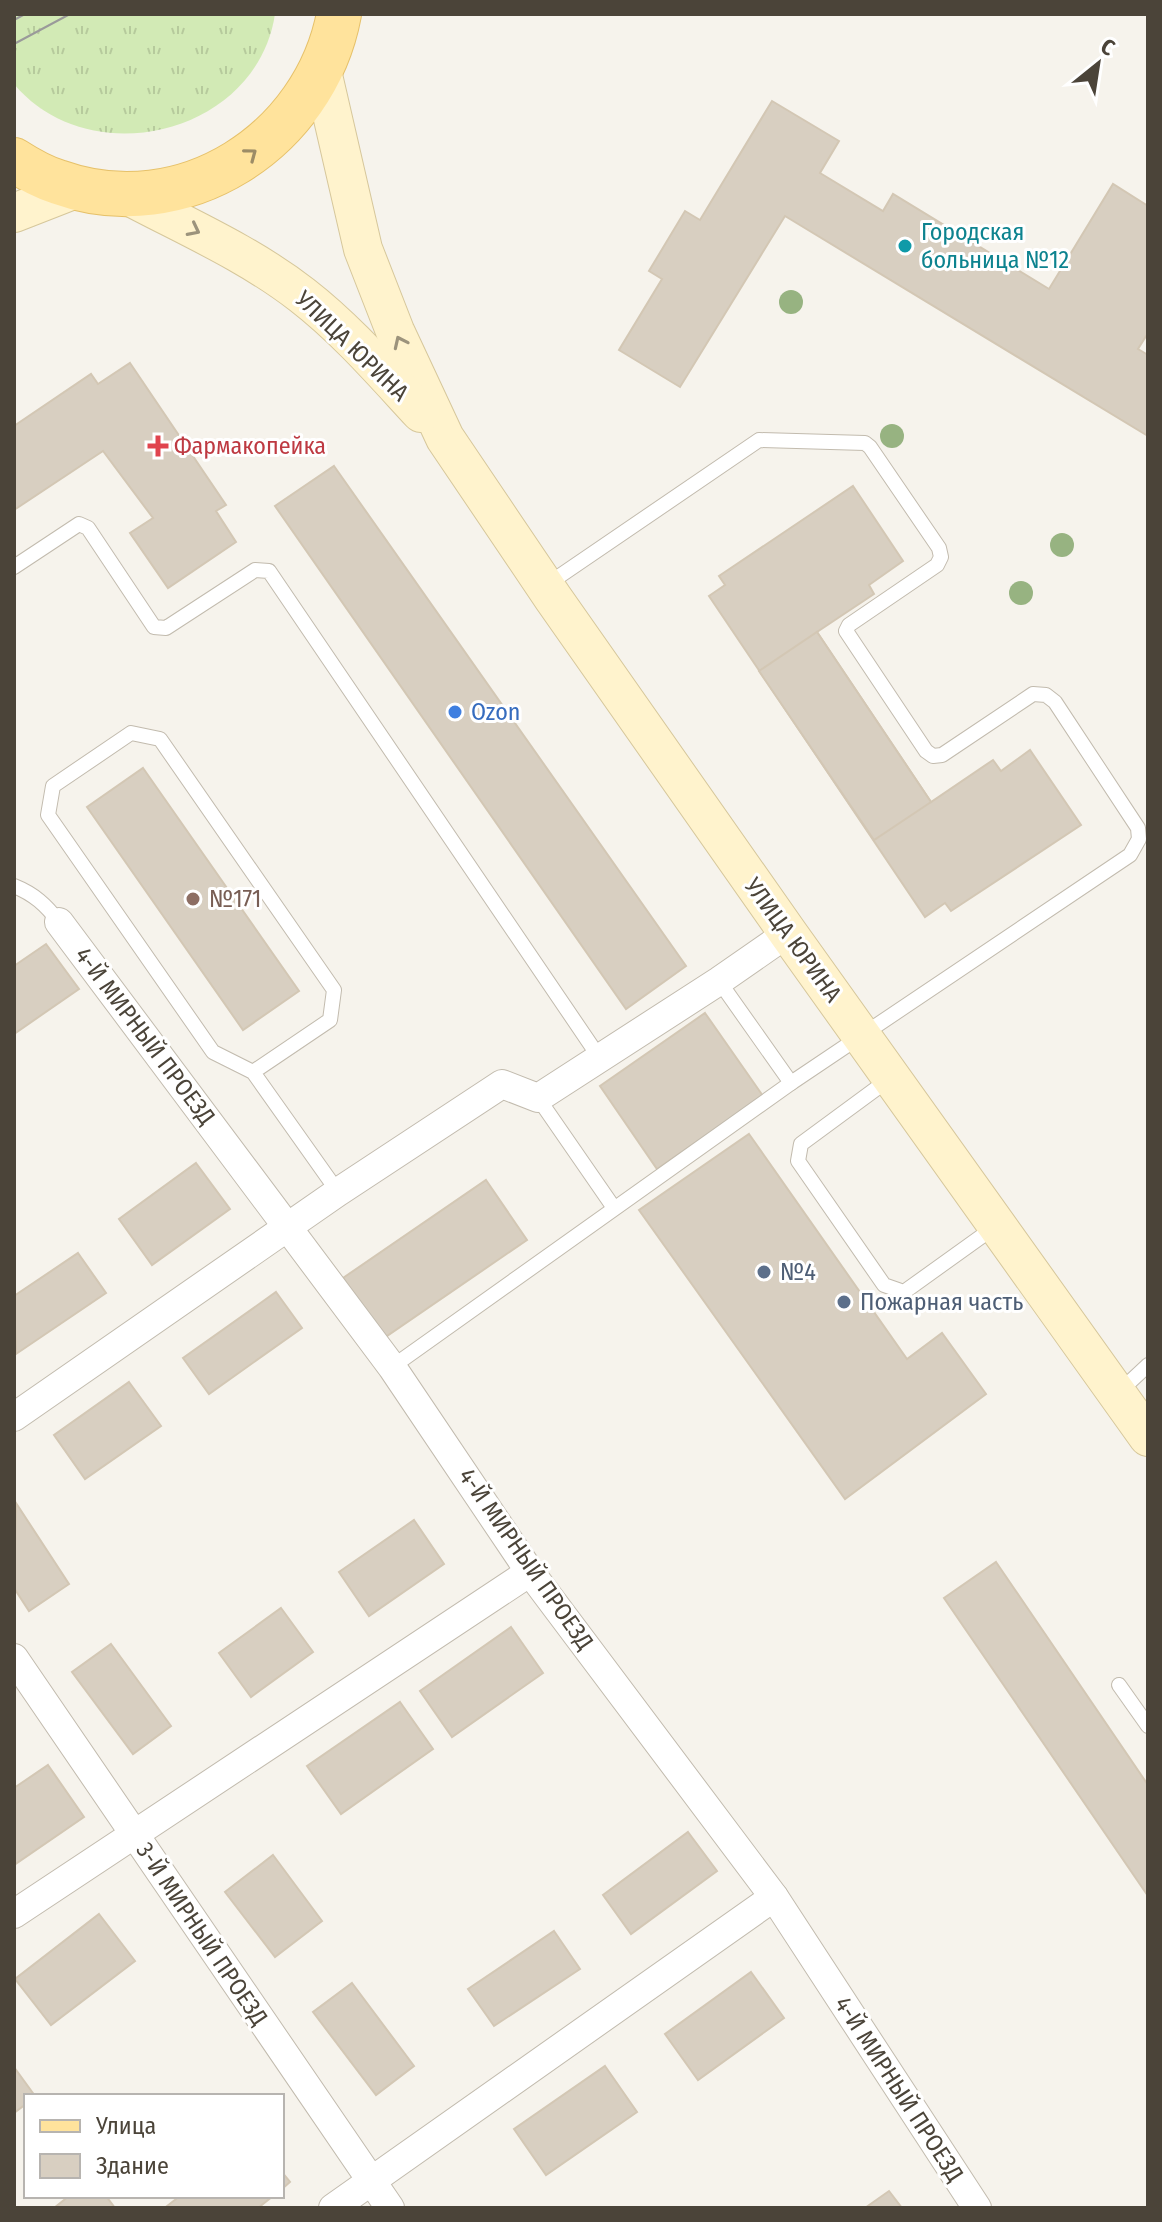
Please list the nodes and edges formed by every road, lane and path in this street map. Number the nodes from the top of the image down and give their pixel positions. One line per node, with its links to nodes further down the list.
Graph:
1 (337, 34): 3 (main road, one-way to 1); 5 (main road, УЛИЦА ЮРИНА, one-way to 1)
2 (36, 175): 3 (main road); 4 (main road)
3 (125, 194): 5 (main road, УЛИЦА ЮРИНА, one-way to 5)
4 (14, 213)
5 (445, 438): 7 (main road, УЛИЦА ЮРИНА)
6 (14, 567): 13 (lane)
7 (545, 586): 10 (main road, УЛИЦА ЮРИНА); 12 (lane)
8 (14, 886): 9 (lane)
9 (59, 922): 21 (street, 4-Й МИРНЫЙ ПРОЕЗД)
10 (788, 933): 11 (street); 12 (main road, УЛИЦА ЮРИНА)
11 (719, 981): 13 (street); 16 (lane)
12 (863, 1036): 15 (main road, УЛИЦА ЮРИНА); 16 (lane)
13 (599, 1057): 17 (street)
14 (253, 1072): 14 (lane); 18 (lane)
15 (892, 1077): 20 (main road, УЛИЦА ЮРИНА); 20 (lane)
16 (791, 1083): 19 (lane)
17 (538, 1098): 18 (street); 19 (lane)
18 (338, 1192): 21 (street)
19 (614, 1208): 23 (lane)
20 (997, 1225): 24 (main road, УЛИЦА ЮРИНА)
21 (288, 1227): 23 (street, 4-Й МИРНЫЙ ПРОЕЗД); 25 (street)
22 (1148, 1365): 24 (lane)
23 (392, 1367): 27 (street, 4-Й МИРНЫЙ ПРОЕЗД)
24 (1118, 1394): 26 (main road, УЛИЦА ЮРИНА)
25 (14, 1417)
26 (1148, 1437)
27 (530, 1572): 31 (street); 32 (street, 4-Й МИРНЫЙ ПРОЕЗД)
28 (14, 1658): 31 (street, 3-Й МИРНЫЙ ПРОЕЗД)
29 (1119, 1685): 30 (lane)
30 (1148, 1726)
31 (134, 1834): 33 (street); 34 (street, 3-Й МИРНЫЙ ПРОЕЗД)
32 (774, 1897): 34 (street); 37 (street, 4-Й МИРНЫЙ ПРОЕЗД)
33 (14, 1914)
34 (371, 2181): 35 (street); 36 (street, 3-Й МИРНЫЙ ПРОЕЗД)
35 (333, 2208)
36 (390, 2208)
37 (977, 2208)

